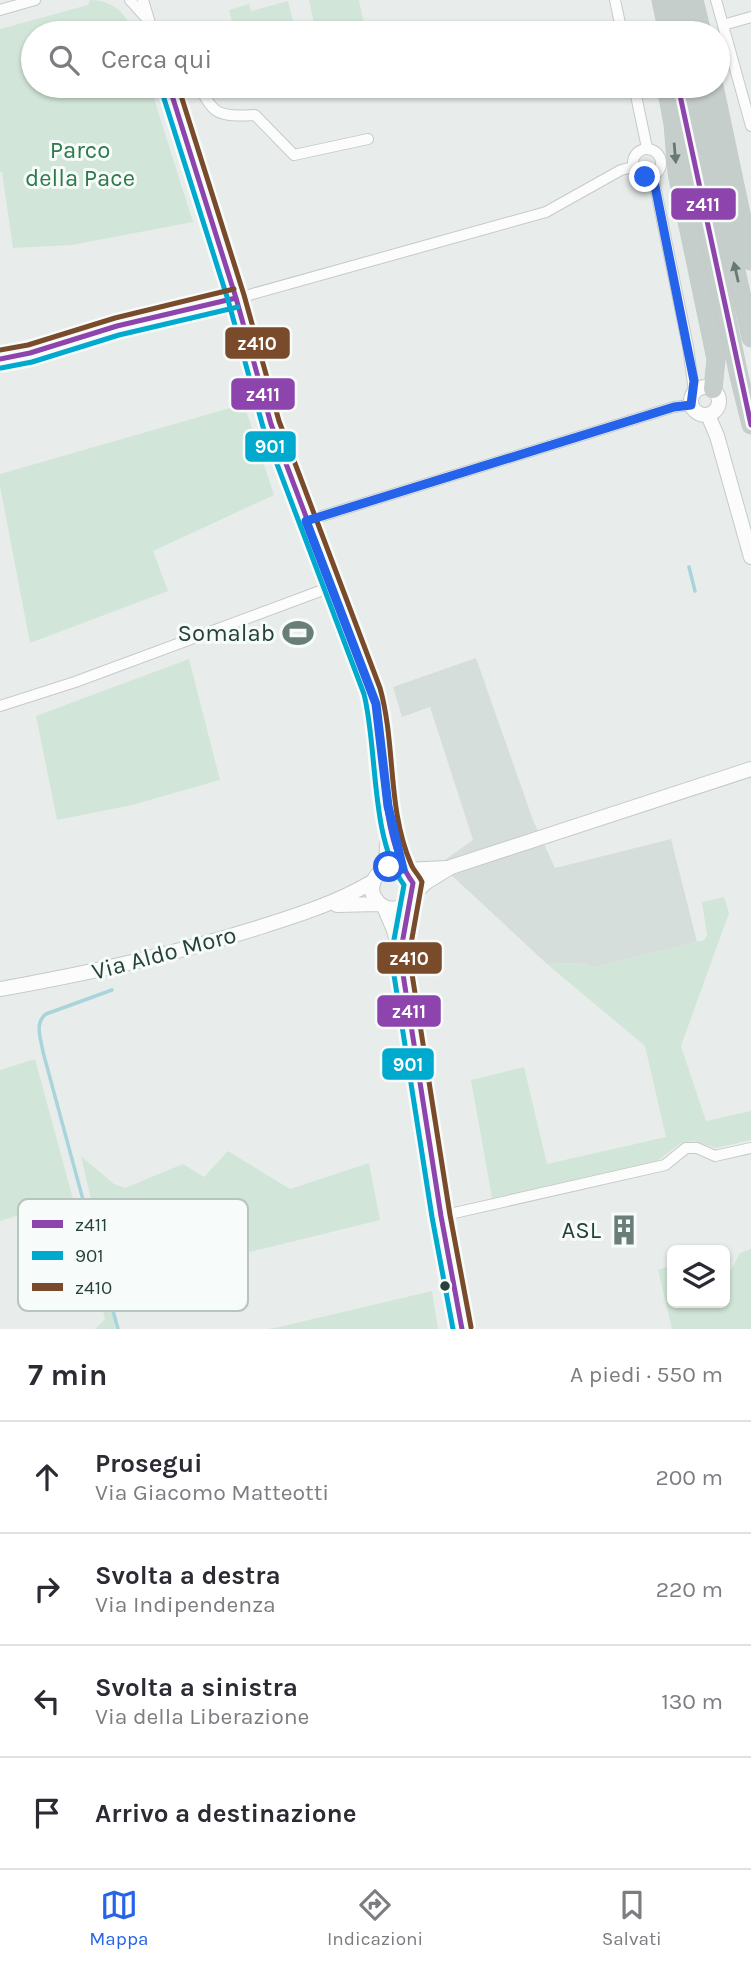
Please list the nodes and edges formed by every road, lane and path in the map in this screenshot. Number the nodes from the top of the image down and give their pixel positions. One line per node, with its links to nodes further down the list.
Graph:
1 (34, 0): 10 (street)
2 (130, 0): 12 (street)
3 (143, 0): 13 (street)
4 (615, 0): 14 (street)
5 (650, 0): 15 (highway)
6 (661, 0): 16 (highway)
7 (678, 0): 17 (highway)
8 (694, 0): 18 (highway)
9 (716, 0): 19 (street)
10 (0, 10)
11 (751, 17): 20 (street)
12 (146, 21)
13 (149, 21)
14 (619, 21)
15 (654, 21)
16 (665, 21)
17 (682, 21)
18 (699, 21)
19 (722, 21)
20 (730, 23)
21 (730, 50): 29 (street)
22 (173, 98): 35 (street)
23 (204, 98): 30 (street)
24 (637, 98): 31 (street)
25 (668, 98): 38 (highway, one-way to 38)
26 (681, 98): 40 (highway)
27 (698, 98): 36 (highway, one-way to 27)
28 (717, 98): 34 (highway)
29 (751, 126)
30 (368, 139)
31 (647, 148): 32 (street); 33 (street)
32 (633, 167): 33 (street); 35 (street)
33 (653, 176): 38 (street)
34 (751, 261)
35 (236, 298): 37 (street); 41 (street)
36 (751, 338)
37 (0, 359)
38 (702, 393): 39 (street); 39 (street); 41 (street)
39 (712, 412): 42 (street)
40 (751, 425)
41 (306, 521): 43 (street)
42 (751, 556)
43 (331, 587): 44 (street); 48 (street)
44 (0, 706)
45 (751, 761): 47 (street)
46 (751, 772): 47 (street)
47 (733, 775): 49 (street)
48 (388, 806): 50 (street); 51 (street)
49 (451, 867): 50 (street); 52 (street)
50 (404, 869): 51 (street); 52 (street)
51 (376, 877): 53 (street); 54 (street, Via Aldo Moro)
52 (410, 898): 53 (street); 55 (street)
53 (381, 905): 54 (street, Via Aldo Moro); 55 (street)
54 (325, 906): 56 (street, Via Aldo Moro)
55 (400, 955): 58 (street)
56 (0, 989)
57 (751, 1147): 58 (street)
58 (441, 1216): 59 (street)
59 (462, 1329)

